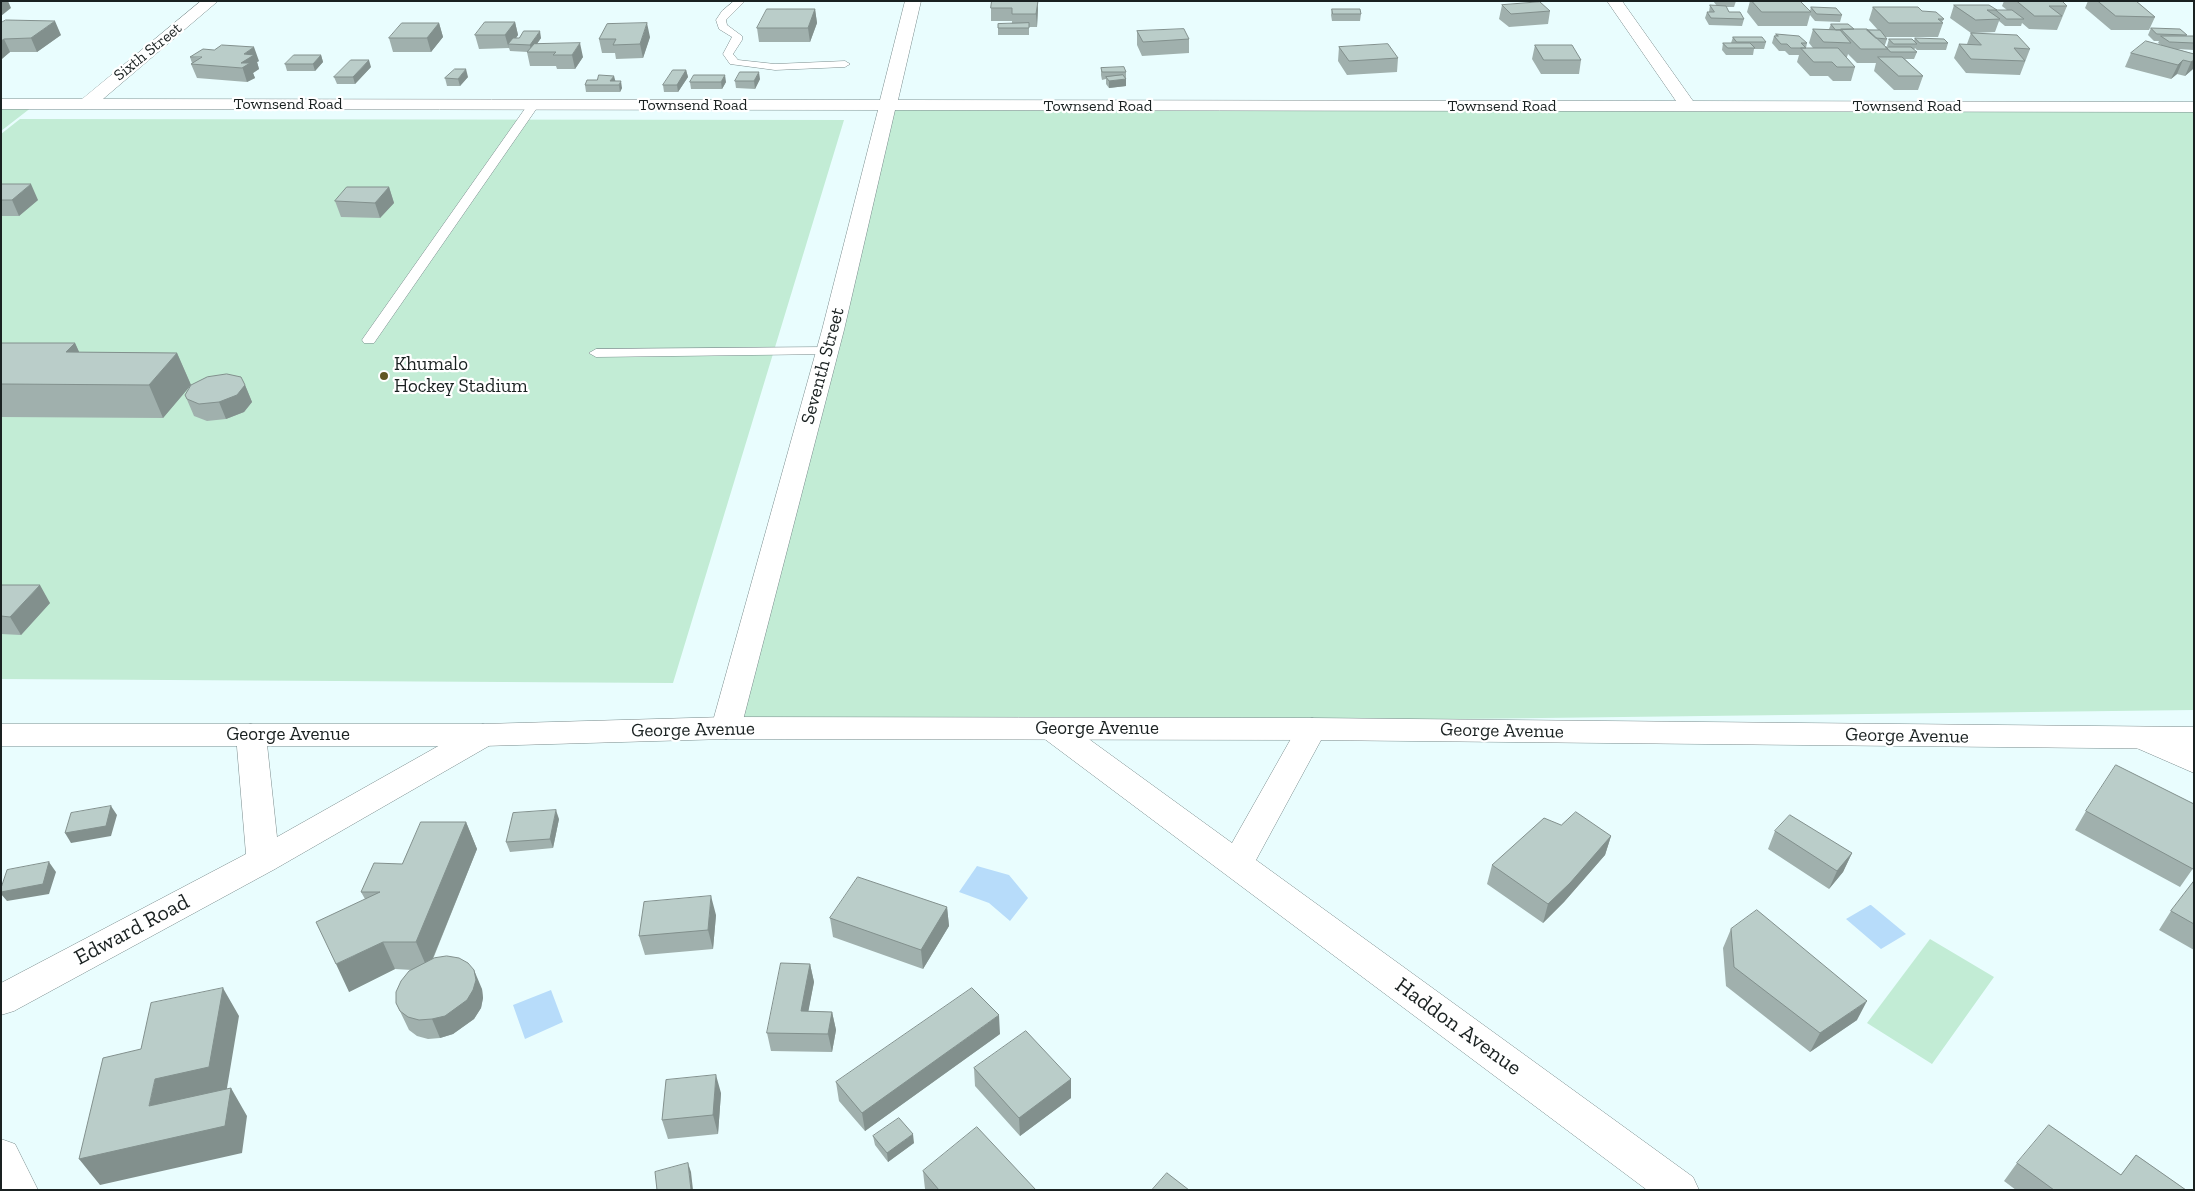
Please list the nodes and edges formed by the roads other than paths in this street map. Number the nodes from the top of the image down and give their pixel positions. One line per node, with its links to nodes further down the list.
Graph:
1 (211, 1): 7 (street, Sixth Street)
2 (740, 1): 5 (lane)
3 (912, 1): 10 (street, Seventh Street)
4 (1614, 1): 9 (street)
5 (845, 64)
6 (1, 104): 7 (street, Townsend Road)
7 (86, 104): 8 (street, Townsend Road)
8 (533, 105): 10 (street, Townsend Road); 12 (lane)
9 (1687, 105): 10 (street, Townsend Road); 11 (street, Townsend Road)
10 (888, 106): 13 (street, Seventh Street)
11 (2194, 107)
12 (369, 340)
13 (827, 351): 14 (lane); 15 (street, Seventh Street)
14 (596, 353)
15 (726, 728): 16 (street, George Avenue); 20 (street, George Avenue)
16 (1053, 729): 17 (street, George Avenue); 25 (street, Haddon Avenue)
17 (1312, 729): 21 (street, George Avenue); 25 (street)
18 (1, 735): 19 (street, George Avenue)
19 (251, 735): 20 (street, George Avenue); 24 (street)
20 (483, 735): 24 (street, Edward Road)
21 (2143, 738): 22 (street, George Avenue); 23 (street)
22 (2194, 738)
23 (2194, 762)
24 (263, 860): 26 (street, Edward Road)
25 (1237, 864): 29 (street, Haddon Avenue)
26 (1, 1000)
27 (1, 1157): 28 (street)
28 (18, 1190)
29 (1679, 1190)

